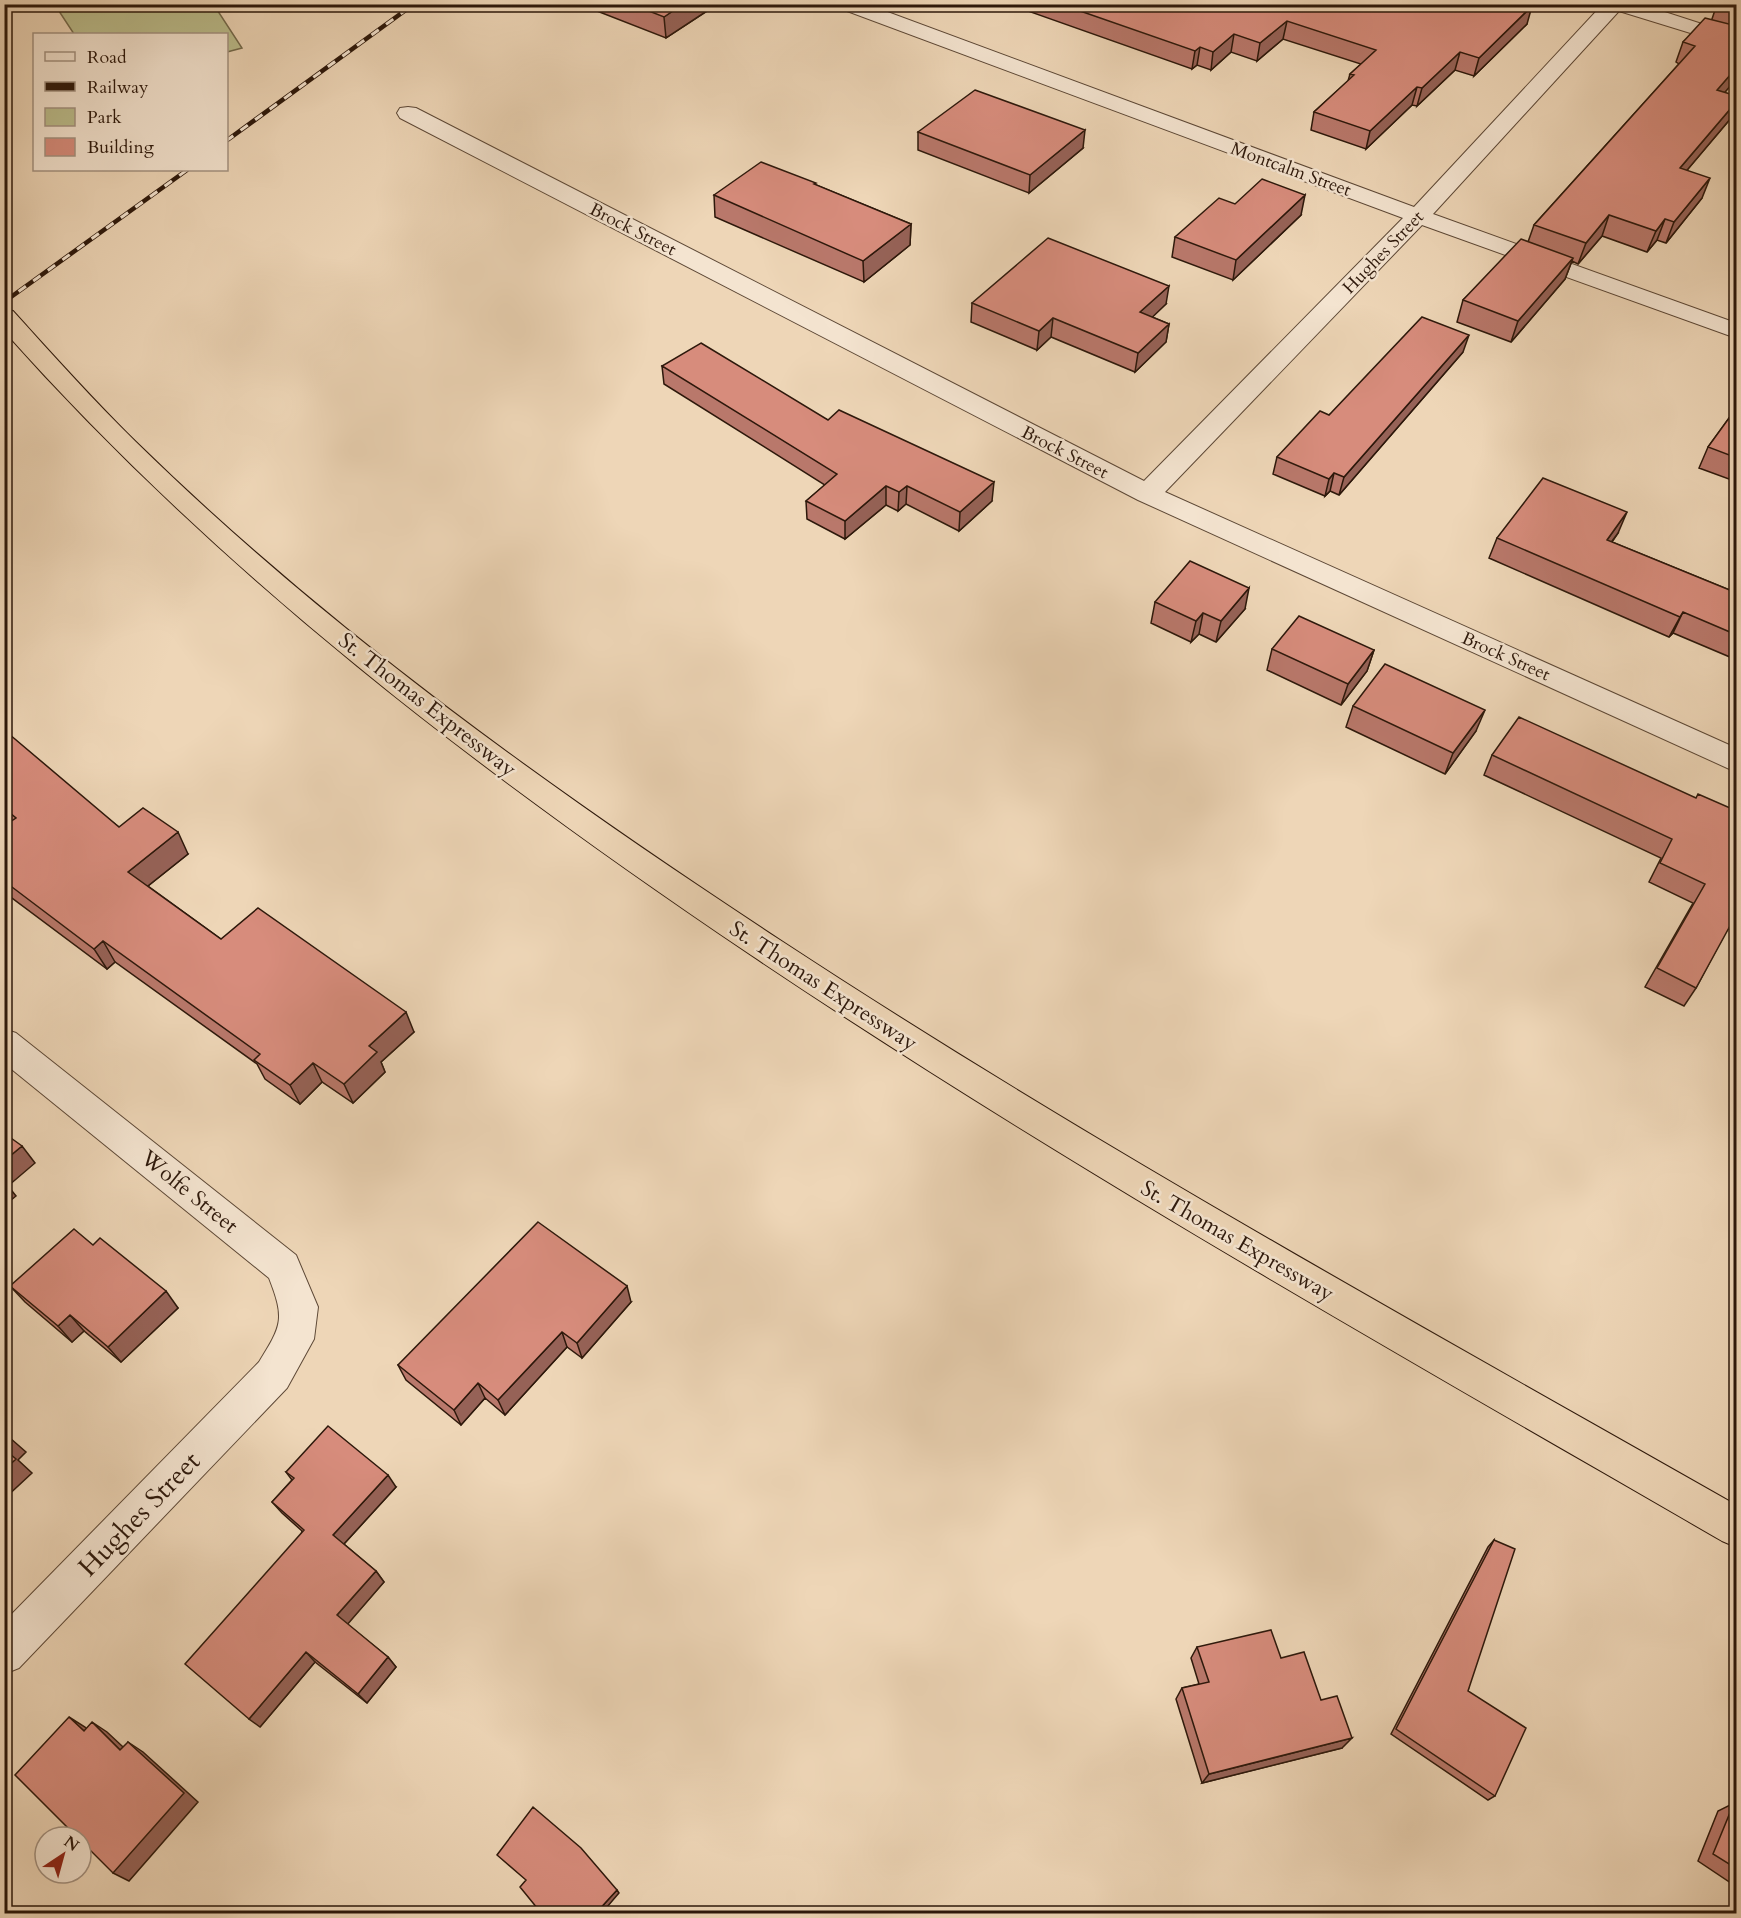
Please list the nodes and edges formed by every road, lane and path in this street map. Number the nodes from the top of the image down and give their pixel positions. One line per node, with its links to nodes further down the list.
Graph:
1 (846, 4): 5 (street, Montcalm Street)
2 (1616, 4): 3 (street); 5 (street, Hughes Street)
3 (1737, 41)
4 (408, 113): 8 (street, Brock Street)
5 (1418, 216): 7 (street, Montcalm Street); 8 (street, Hughes Street)
6 (4, 316): 12 (highway, St. Thomas Expressway)
7 (1737, 331)
8 (1147, 494): 9 (street, Brock Street)
9 (1737, 760)
10 (4, 1043): 11 (street, Wolfe Street)
11 (273, 1376): 13 (street, Hughes Street)
12 (1737, 1527)
13 (4, 1653)

